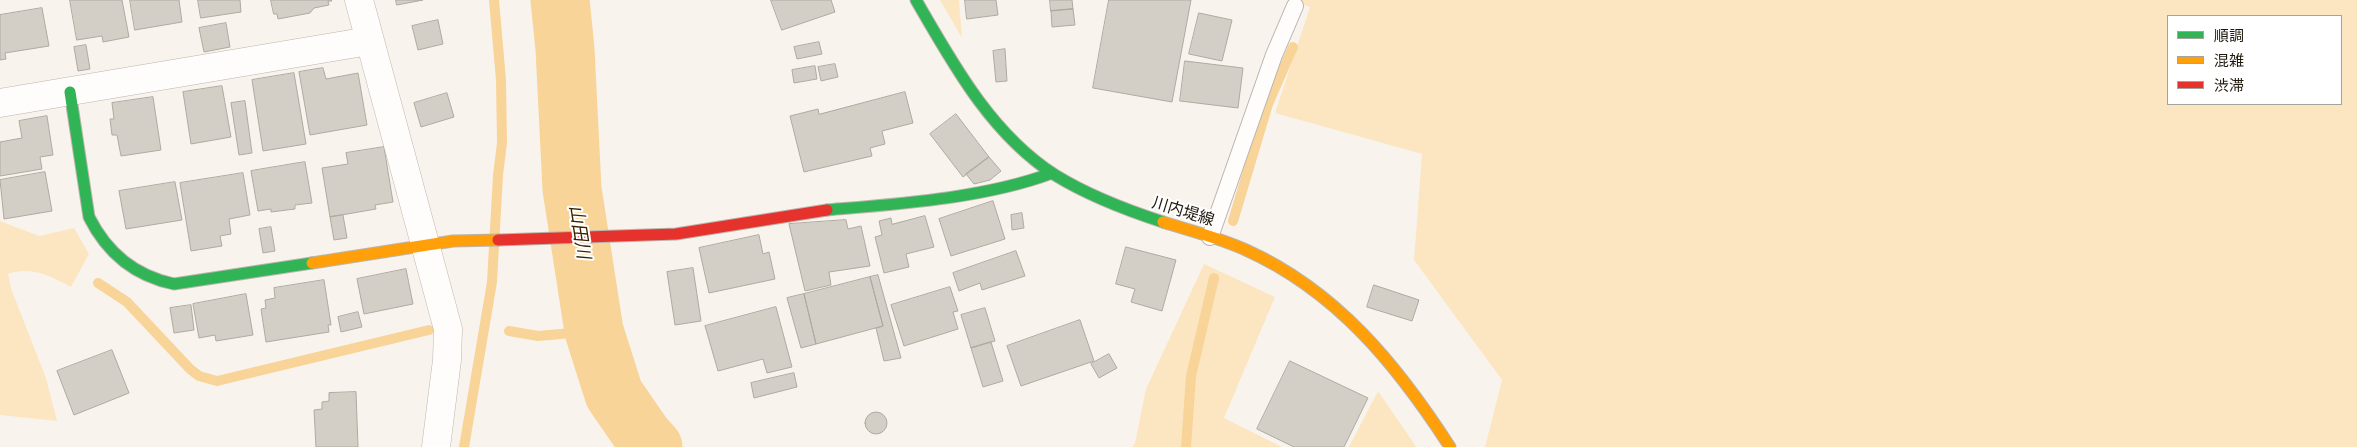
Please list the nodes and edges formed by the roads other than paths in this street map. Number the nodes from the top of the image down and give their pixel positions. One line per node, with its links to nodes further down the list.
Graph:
1 (359, 0): 4 (street)
2 (916, 0): 7 (street, 川内堤線)
3 (1295, 6): 8 (lane)
4 (369, 41): 5 (street); 9 (street)
5 (70, 92): 6 (street); 9 (street)
6 (0, 103)
7 (1052, 173): 8 (street, 川内堤線); 9 (street)
8 (1210, 237): 11 (street, 川内堤線)
9 (426, 244): 10 (street)
10 (436, 447)
11 (1450, 447)

